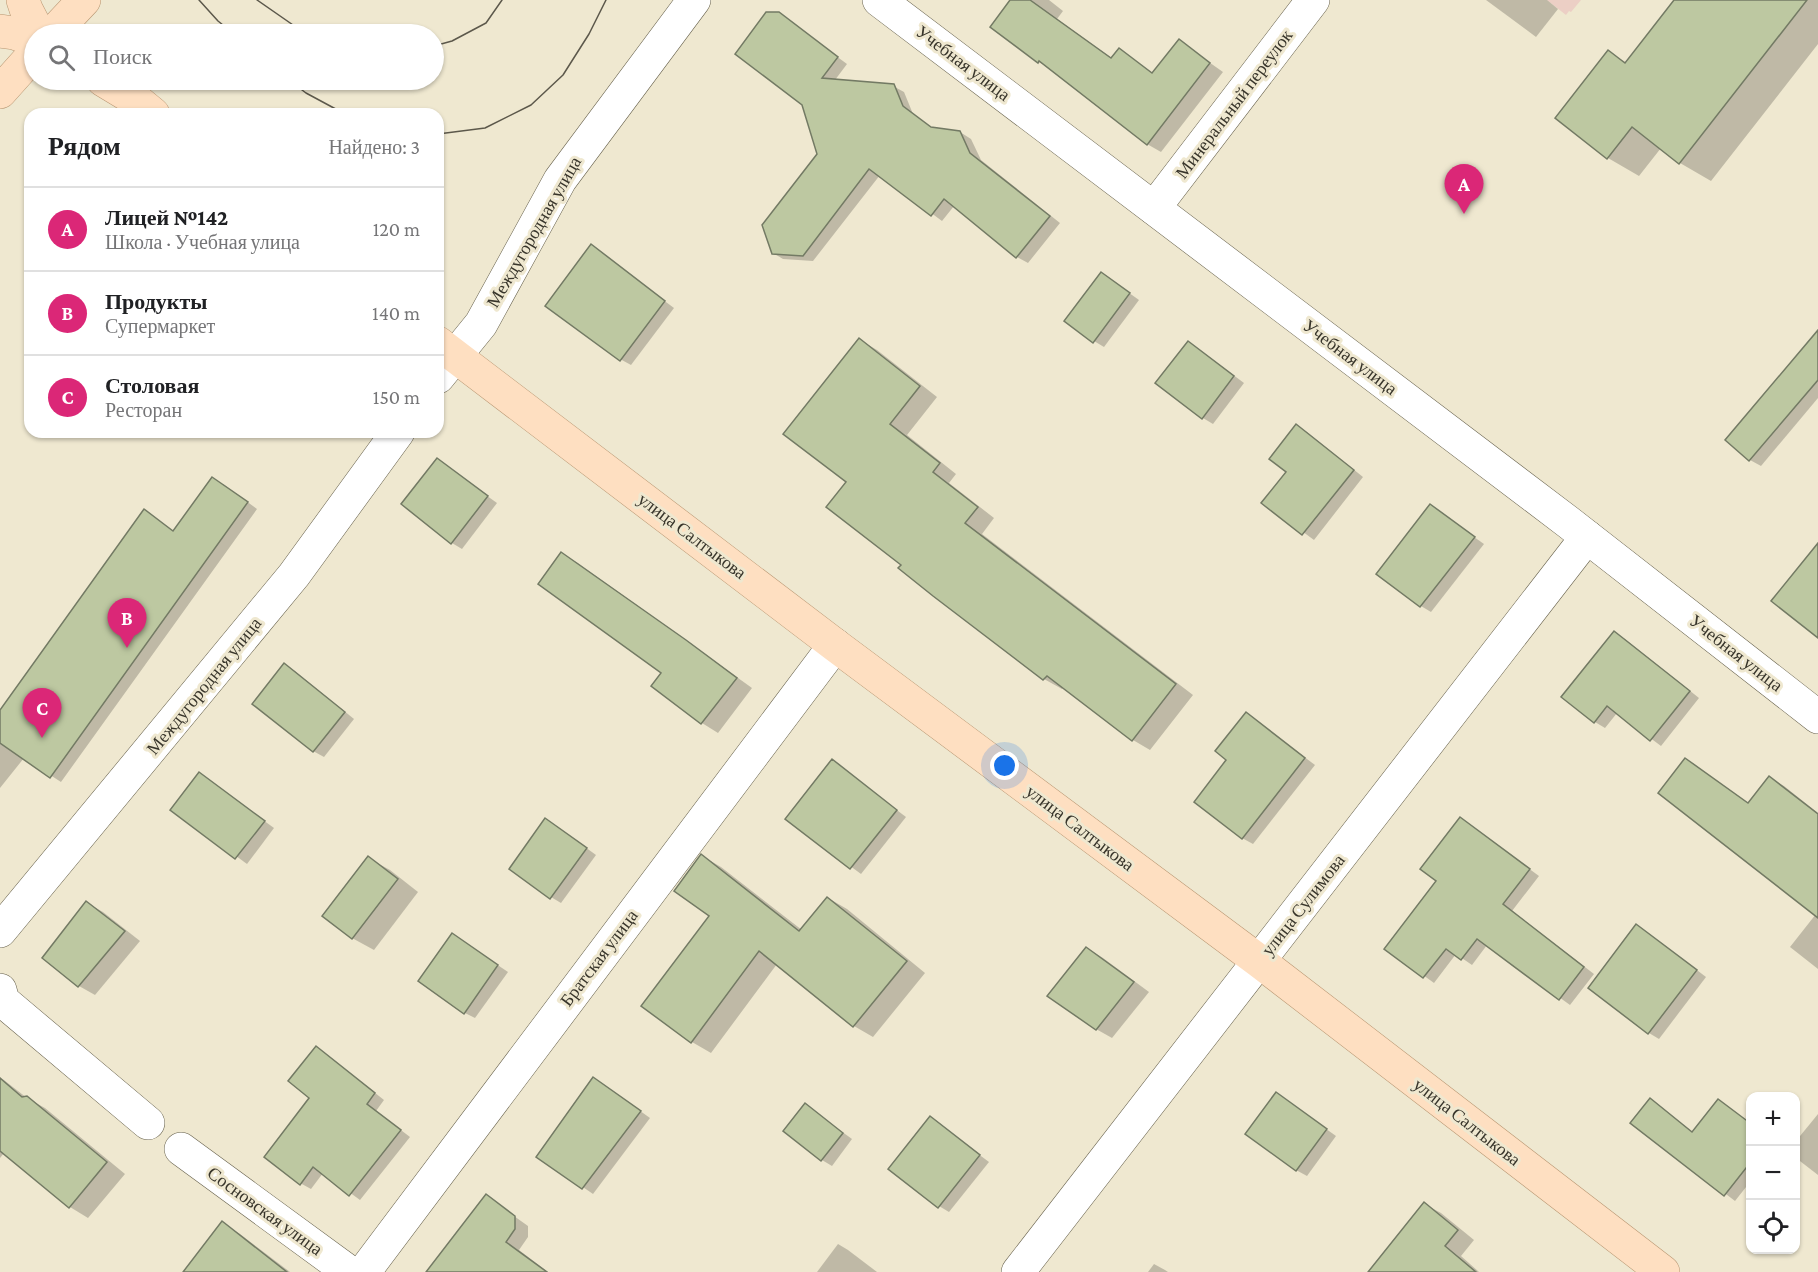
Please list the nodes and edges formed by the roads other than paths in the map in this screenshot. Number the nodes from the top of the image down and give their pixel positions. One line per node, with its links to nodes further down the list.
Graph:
1 (23, 0): 6 (main road)
2 (84, 0): 7 (main road)
3 (694, 0): 15 (street, Междугородная улица)
4 (879, 0): 14 (street, Учебная улица)
5 (1313, 0): 14 (street, Минеральный переулок)
6 (34, 24)
7 (61, 24)
8 (0, 31): 9 (main road)
9 (24, 36)
10 (24, 65): 12 (main road)
11 (120, 90): 13 (main road)
12 (0, 92)
13 (146, 108)
14 (1154, 208): 17 (street, Учебная улица)
15 (444, 359): 18 (main road, улица Салтыкова)
16 (394, 438): 20 (street, Междугородная улица)
17 (1587, 537): 19 (street, Учебная улица); 21 (street, улица Сулимова)
18 (835, 645): 21 (main road, улица Салтыкова); 27 (street, Братская улица)
19 (1818, 717)
20 (0, 931)
21 (1259, 961): 25 (main road, улица Салтыкова); 28 (street, улица Сулимова)
22 (0, 990): 23 (street)
23 (148, 1123)
24 (181, 1149): 26 (street, Сосновская улица)
25 (1660, 1271)
26 (349, 1272)
27 (364, 1272)
28 (1018, 1272)

